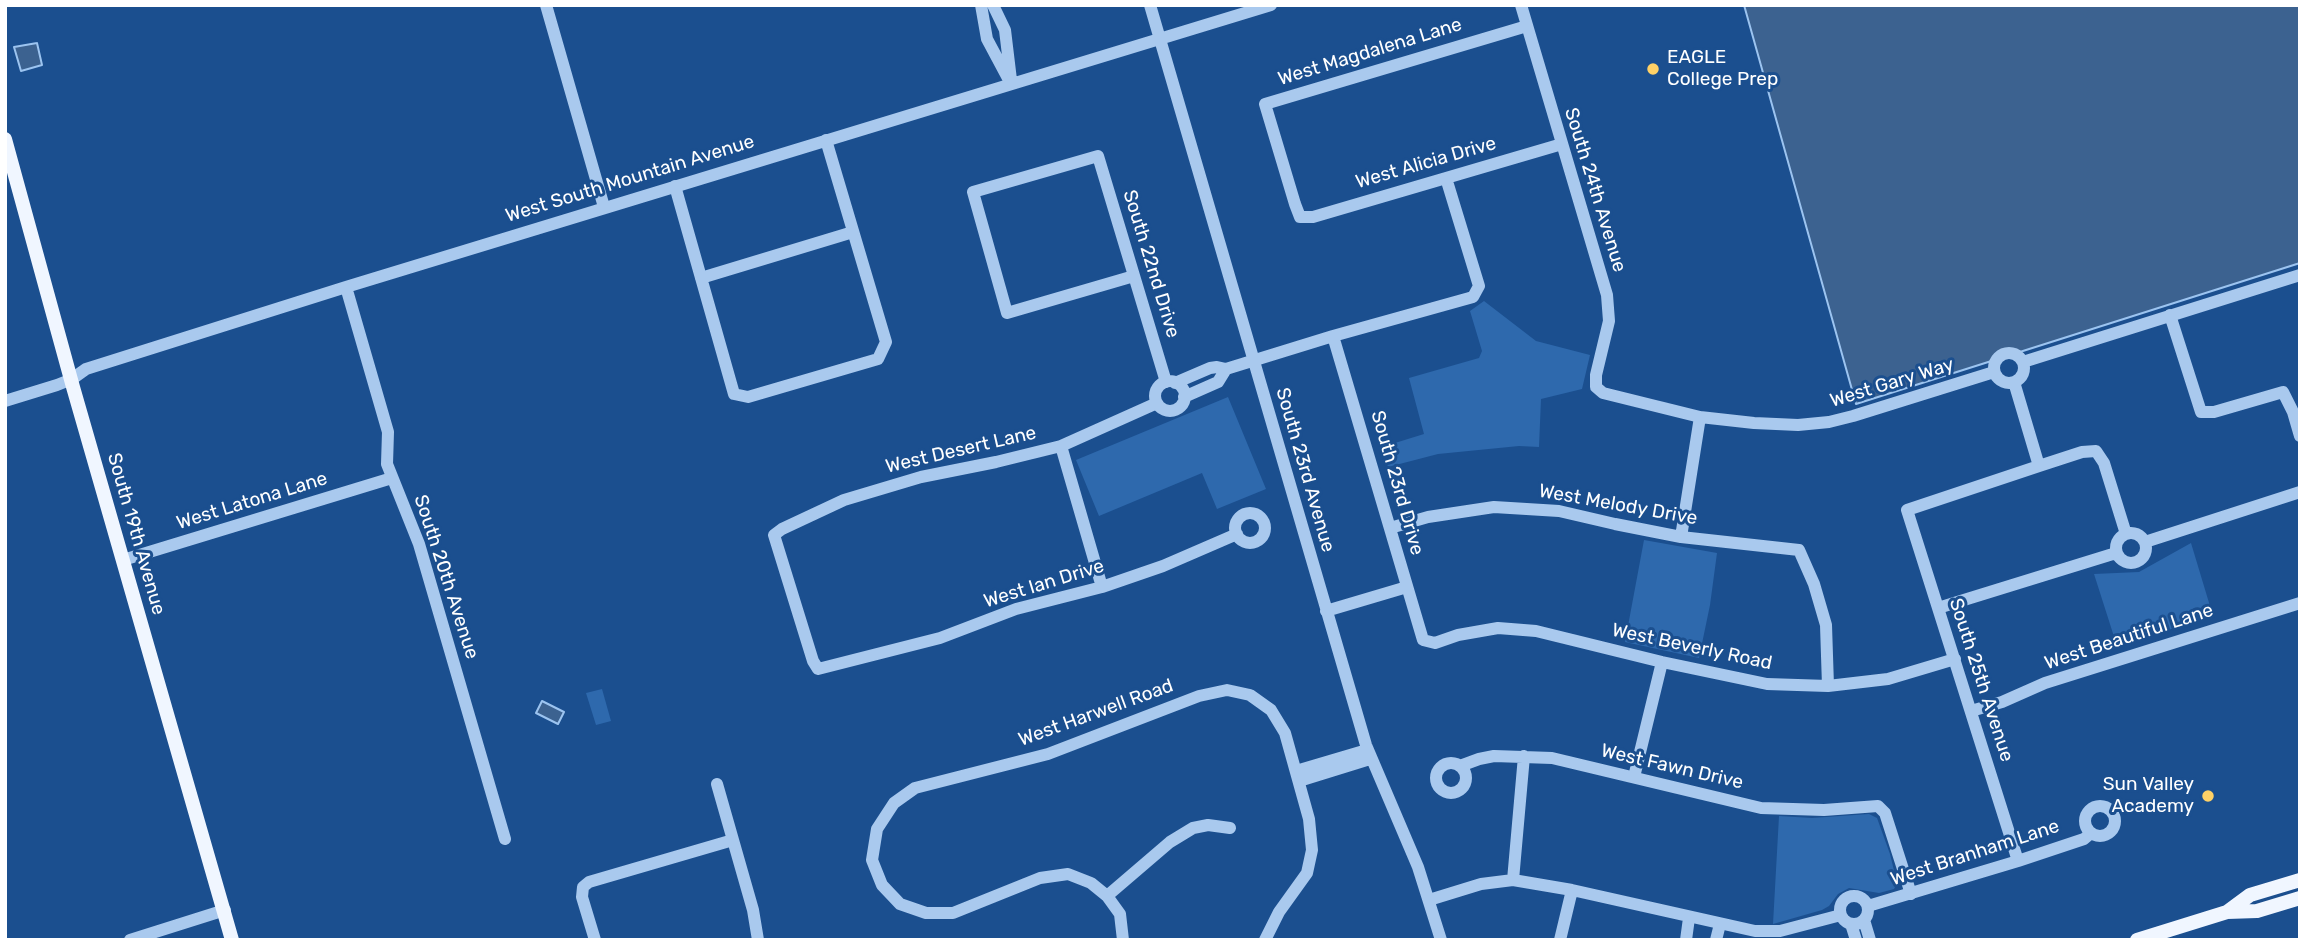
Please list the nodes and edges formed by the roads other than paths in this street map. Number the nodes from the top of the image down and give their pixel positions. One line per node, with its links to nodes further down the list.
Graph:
1 (546, 5): 15 (street)
2 (981, 5): 9 (street)
3 (993, 5): 9 (street)
4 (1150, 5): 8 (street, South 23rd Avenue)
5 (1271, 5): 8 (street, West South Mountain Avenue)
6 (1521, 5): 7 (street, South 24th Avenue)
7 (1527, 26): 12 (street, South 24th Avenue); 16 (street, West Magdalena Lane)
8 (1160, 39): 9 (street, West South Mountain Avenue); 24 (street, South 23rd Avenue)
9 (1011, 84): 11 (street, West South Mountain Avenue)
10 (5, 139): 29 (main road, South 19th Avenue)
11 (826, 140): 14 (street, West South Mountain Avenue); 17 (street)
12 (1562, 144): 13 (street, West Alicia Drive); 32 (street, South 24th Avenue)
13 (1446, 178): 16 (street, West Alicia Drive); 23 (street)
14 (675, 186): 15 (street, West South Mountain Avenue); 20 (street)
15 (604, 207): 21 (street, West South Mountain Avenue)
16 (1300, 217)
17 (853, 232): 20 (street); 20 (street)
18 (2300, 275): 22 (street)
19 (1134, 276): 19 (street, South 22nd Drive); 30 (street, South 22nd Drive)
20 (701, 278)
21 (346, 287): 29 (street, West South Mountain Avenue); 41 (street, South 20th Avenue)
22 (2170, 315): 25 (street); 38 (street)
23 (1333, 336): 24 (street); 43 (street, South 23rd Drive)
24 (1253, 361): 26 (street); 54 (street, South 23rd Avenue)
25 (2023, 362): 28 (street); 31 (street)
26 (1226, 369): 27 (street); 33 (street)
27 (1199, 372): 30 (street); 33 (street)
28 (1994, 372): 31 (street); 37 (street, West Gary Way)
29 (72, 379): 35 (street, West South Mountain Avenue); 49 (main road, South 19th Avenue)
30 (1171, 382): 34 (street); 36 (street)
31 (2014, 383): 40 (street)
32 (1596, 387): 37 (street, West Gary Way)
33 (1204, 389): 34 (street)
34 (1184, 397): 36 (street)
35 (5, 401)
36 (1157, 403): 39 (street, West Desert Lane)
37 (1700, 416): 46 (street)
38 (2300, 436)
39 (1060, 446): 50 (street); 58 (street, West Desert Lane)
40 (2039, 466): 45 (street); 53 (street, South 25th Avenue)
41 (392, 478): 49 (street, West Latona Lane); 69 (street, South 20th Avenue)
42 (2300, 492): 47 (street)
43 (1390, 528): 46 (street, West Melody Drive); 51 (street, South 23rd Drive)
44 (1237, 534): 50 (street, West Ian Drive)
45 (2126, 534): 47 (street); 48 (street)
46 (1681, 537): 59 (street, West Melody Drive)
47 (2145, 542): 48 (street)
48 (2116, 553): 53 (street)
49 (123, 560): 80 (main road, South 19th Avenue)
50 (1102, 587): 58 (street, West Ian Drive)
51 (1407, 587): 54 (street); 55 (street, South 23rd Drive)
52 (2300, 603): 60 (street, West Beautiful Lane)
53 (1938, 608): 56 (street, South 25th Avenue)
54 (1326, 611): 61 (street, South 23rd Avenue)
55 (1423, 640): 57 (street, West Beverly Road)
56 (1955, 659): 59 (street, West Beverly Road); 60 (street, South 25th Avenue)
57 (1662, 662): 59 (street, West Beverly Road); 65 (street)
58 (818, 669)
59 (1828, 686)
60 (1971, 711): 71 (street, South 25th Avenue)
61 (1369, 754): 64 (street); 78 (street, South 23rd Avenue)
62 (1524, 755): 63 (street, West Fawn Drive); 65 (street, West Fawn Drive); 72 (street)
63 (1460, 766)
64 (1297, 776): 76 (street, West Harwell Road); 90 (street)
65 (1634, 777): 75 (street, West Fawn Drive)
66 (717, 784): 70 (street)
67 (1230, 828): 76 (street)
68 (2091, 834): 71 (street, West Branham Lane)
69 (505, 839)
70 (733, 840): 87 (street); 88 (street)
71 (2018, 861): 75 (street, West Branham Lane)
72 (1513, 880): 74 (street); 78 (street)
73 (2300, 880): 81 (main road)
74 (1572, 890): 82 (street); 92 (street)
75 (1911, 894): 79 (street, West Branham Lane)
76 (1107, 896): 89 (street)
77 (2300, 898): 81 (main road)
78 (1429, 900): 91 (street, South 23rd Avenue)
79 (1868, 906): 83 (street); 83 (street)
80 (225, 909): 85 (street); 86 (main road, South 19th Avenue)
81 (2227, 912): 97 (main road)
82 (1689, 918): 84 (street); 93 (street)
83 (1852, 920): 84 (street); 95 (street); 96 (street)
84 (1720, 924): 94 (street)
85 (130, 940)
86 (232, 940)
87 (595, 940)
88 (758, 940)
89 (1123, 940)
90 (1265, 940)
91 (1441, 940)
92 (1560, 940)
93 (1686, 940)
94 (1716, 940)
95 (1856, 940)
96 (1870, 940)
97 (2137, 940)

